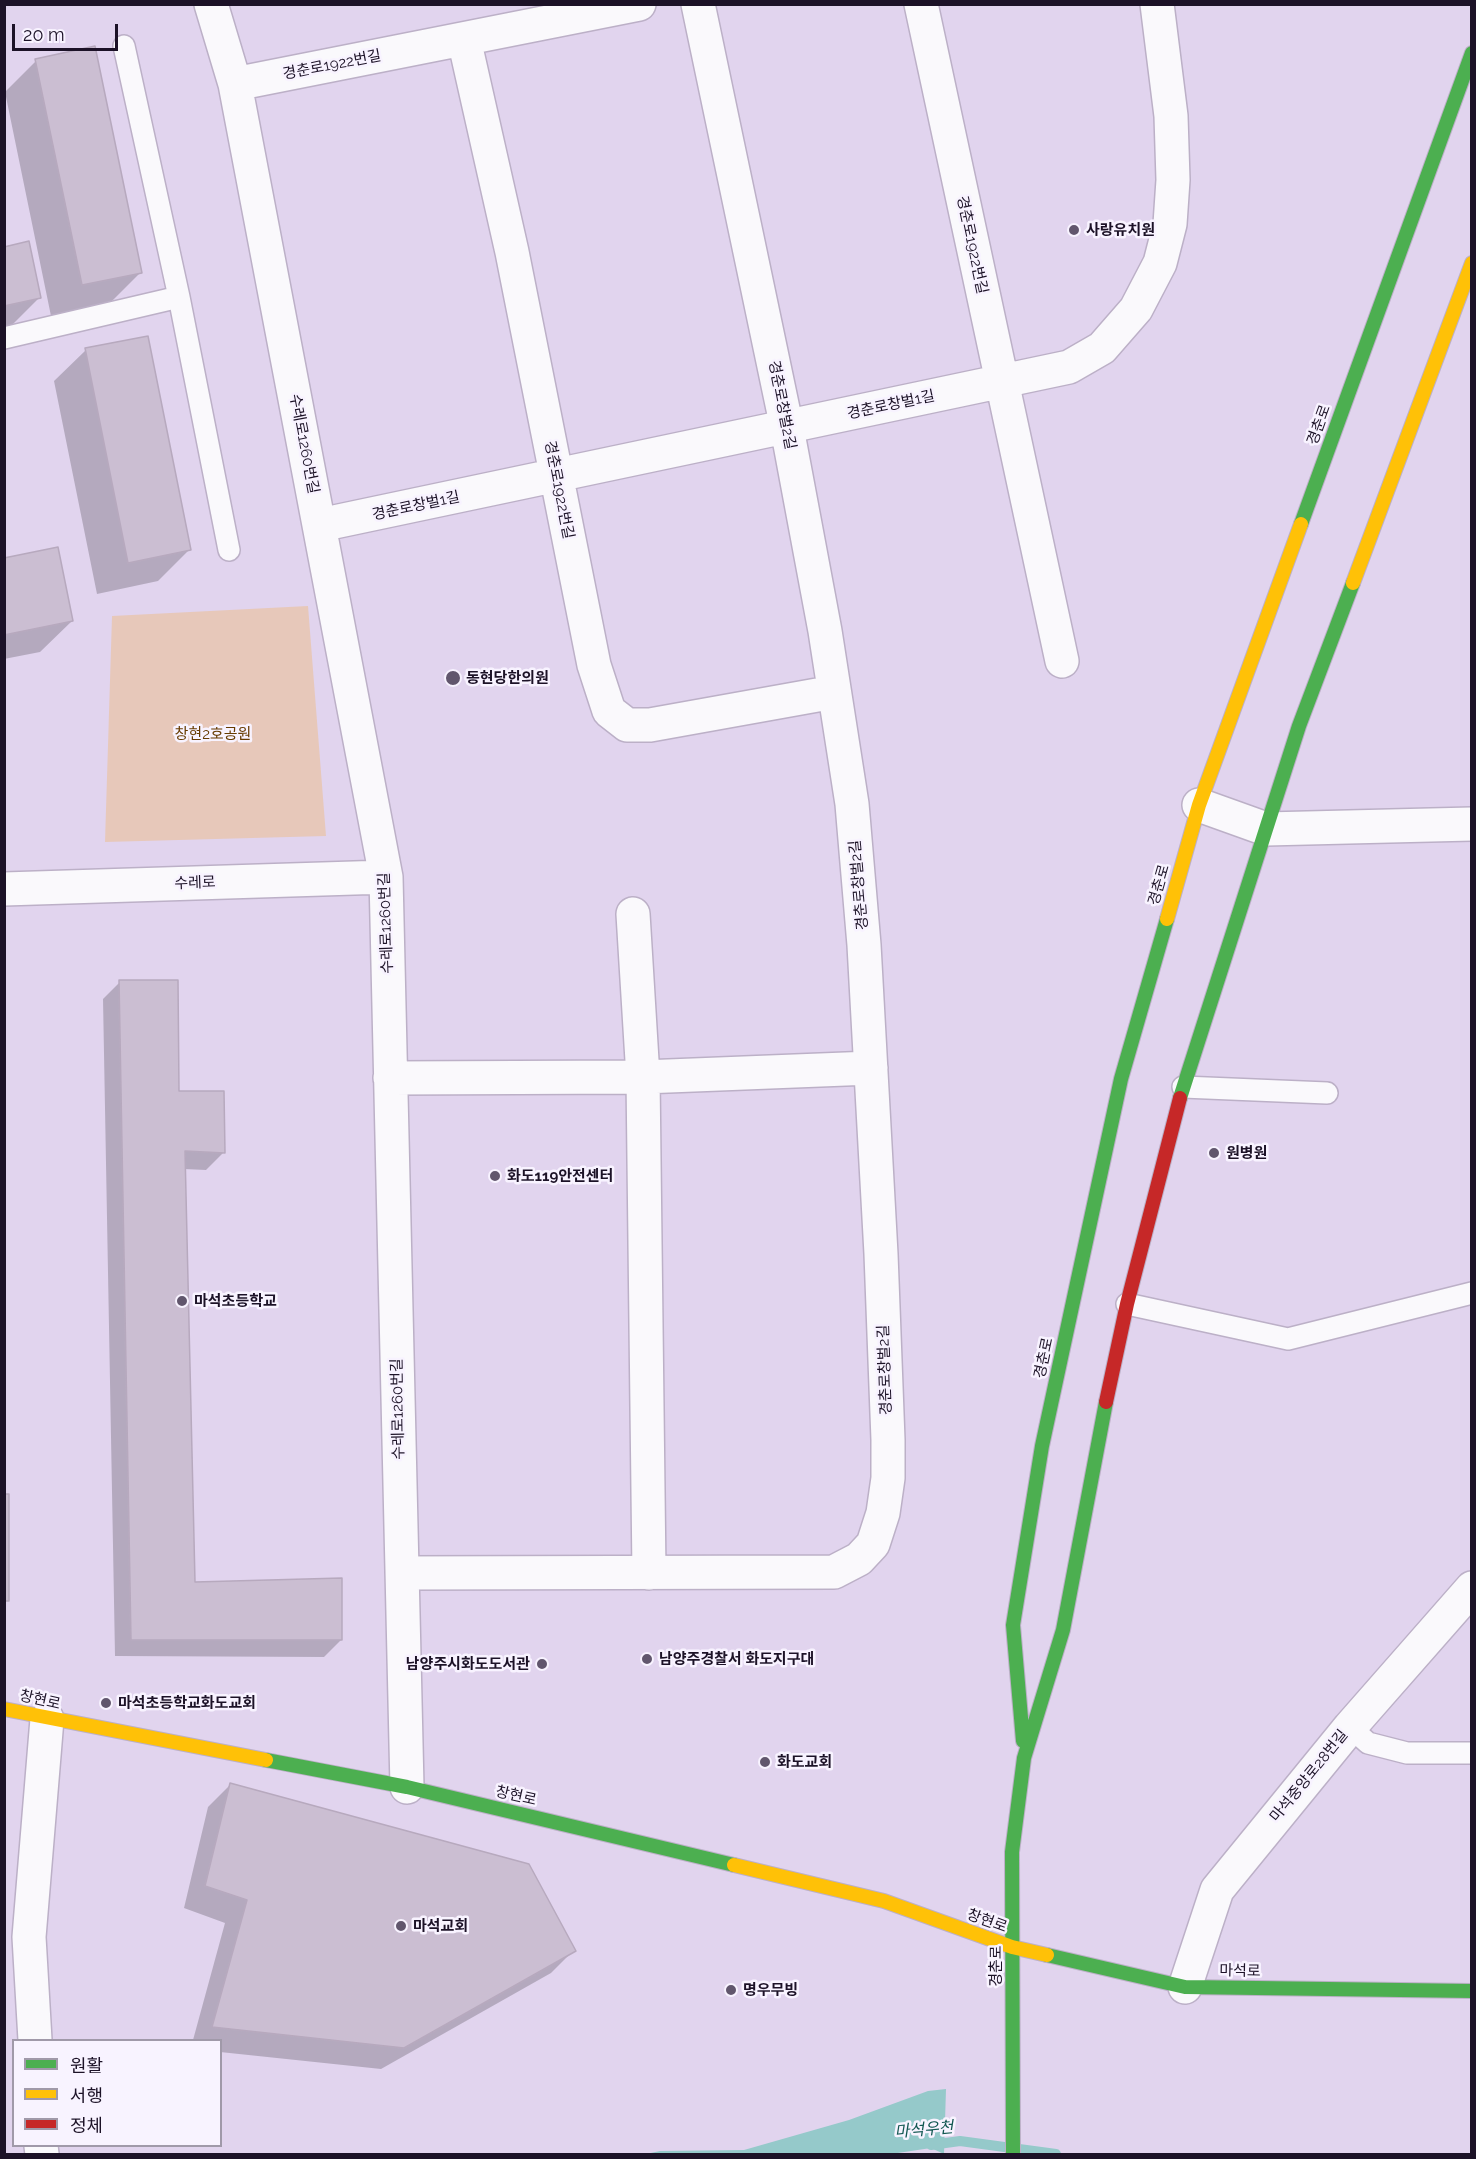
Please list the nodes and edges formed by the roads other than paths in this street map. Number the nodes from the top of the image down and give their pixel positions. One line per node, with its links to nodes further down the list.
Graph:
1 (210, 4): 9 (street, 수레로1260번길)
2 (639, 4): 6 (street, 경춘로1922번길)
3 (698, 4): 14 (street, 경춘로창벌2길)
4 (921, 4): 13 (street, 경춘로1922번길)
5 (1157, 4): 13 (street, 경춘로창벌1길)
6 (464, 39): 9 (street, 경춘로1922번길); 15 (street, 경춘로1922번길)
7 (124, 45): 11 (lane)
8 (1472, 53): 20 (street, 경춘로)
9 (235, 84): 16 (street, 수레로1260번길)
10 (1472, 263): 22 (street, 경춘로)
11 (179, 297): 12 (lane); 17 (lane)
12 (4, 338)
13 (1001, 381): 14 (street, 경춘로창벌1길); 18 (street, 경춘로1922번길)
14 (787, 428): 15 (street, 경춘로창벌1길); 19 (street, 경춘로창벌2길)
15 (557, 477): 16 (street, 경춘로창벌1길); 19 (street, 경춘로1922번길)
16 (320, 525): 23 (street, 수레로1260번길)
17 (229, 550)
18 (1062, 661)
19 (834, 692): 26 (street, 경춘로창벌2길)
20 (1199, 805): 22 (street); 40 (street, 경춘로)
21 (1472, 824): 22 (street)
22 (1266, 829): 29 (street, 경춘로)
23 (386, 877): 24 (street, 수레로); 28 (street, 수레로1260번길)
24 (4, 889)
25 (633, 914): 27 (street)
26 (871, 1068): 27 (street); 34 (street, 경춘로창벌2길)
27 (643, 1077): 28 (street); 34 (street)
28 (390, 1078): 33 (street, 수레로1260번길)
29 (1183, 1087): 30 (lane); 32 (street, 경춘로)
30 (1327, 1093)
31 (1472, 1293): 32 (lane)
32 (1126, 1304): 40 (street, 경춘로)
33 (402, 1574): 34 (street, 경춘로창벌2길); 41 (street, 수레로1260번길)
34 (649, 1574)
35 (1472, 1588): 38 (street, 마석중앙로28번길)
36 (4, 1708): 37 (street, 창현로)
37 (47, 1719): 41 (street, 창현로); 45 (street)
38 (1350, 1726): 39 (lane); 43 (street, 마석중앙로28번길)
39 (1472, 1753)
40 (1024, 1758): 42 (street, 경춘로)
41 (407, 1787): 42 (street, 창현로)
42 (1012, 1947): 43 (street, 마석로); 46 (street, 경춘로)
43 (1185, 1987): 44 (street, 마석로)
44 (1472, 1991)
45 (35, 2039)
46 (1013, 2154)

